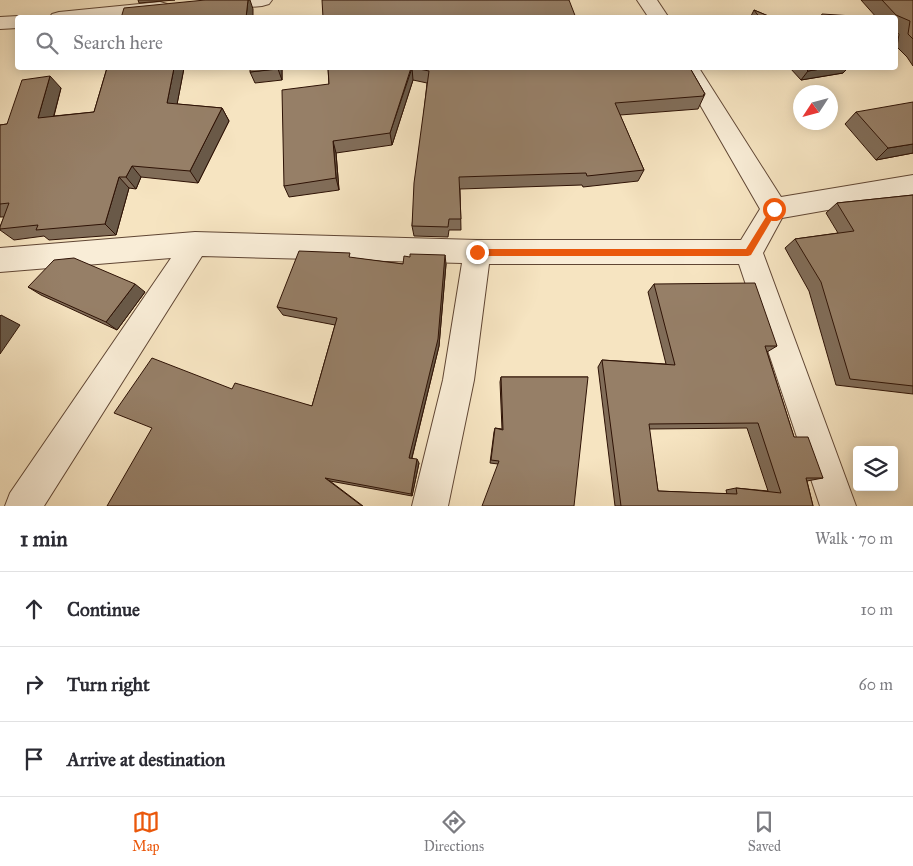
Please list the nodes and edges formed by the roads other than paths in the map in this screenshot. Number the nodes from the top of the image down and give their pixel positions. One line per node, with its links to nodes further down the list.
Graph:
1 (262, 0): 3 (street)
2 (647, 0): 4 (street)
3 (90, 15)
4 (657, 15)
5 (15, 22): 6 (street)
6 (0, 24)
7 (690, 70): 9 (street)
8 (913, 185): 9 (street)
9 (774, 209): 12 (street)
10 (195, 244): 11 (street); 13 (street); 14 (street)
11 (477, 252): 12 (street); 15 (street)
12 (748, 252): 16 (street)
13 (0, 260)
14 (23, 506)
15 (430, 506)
16 (838, 506)

